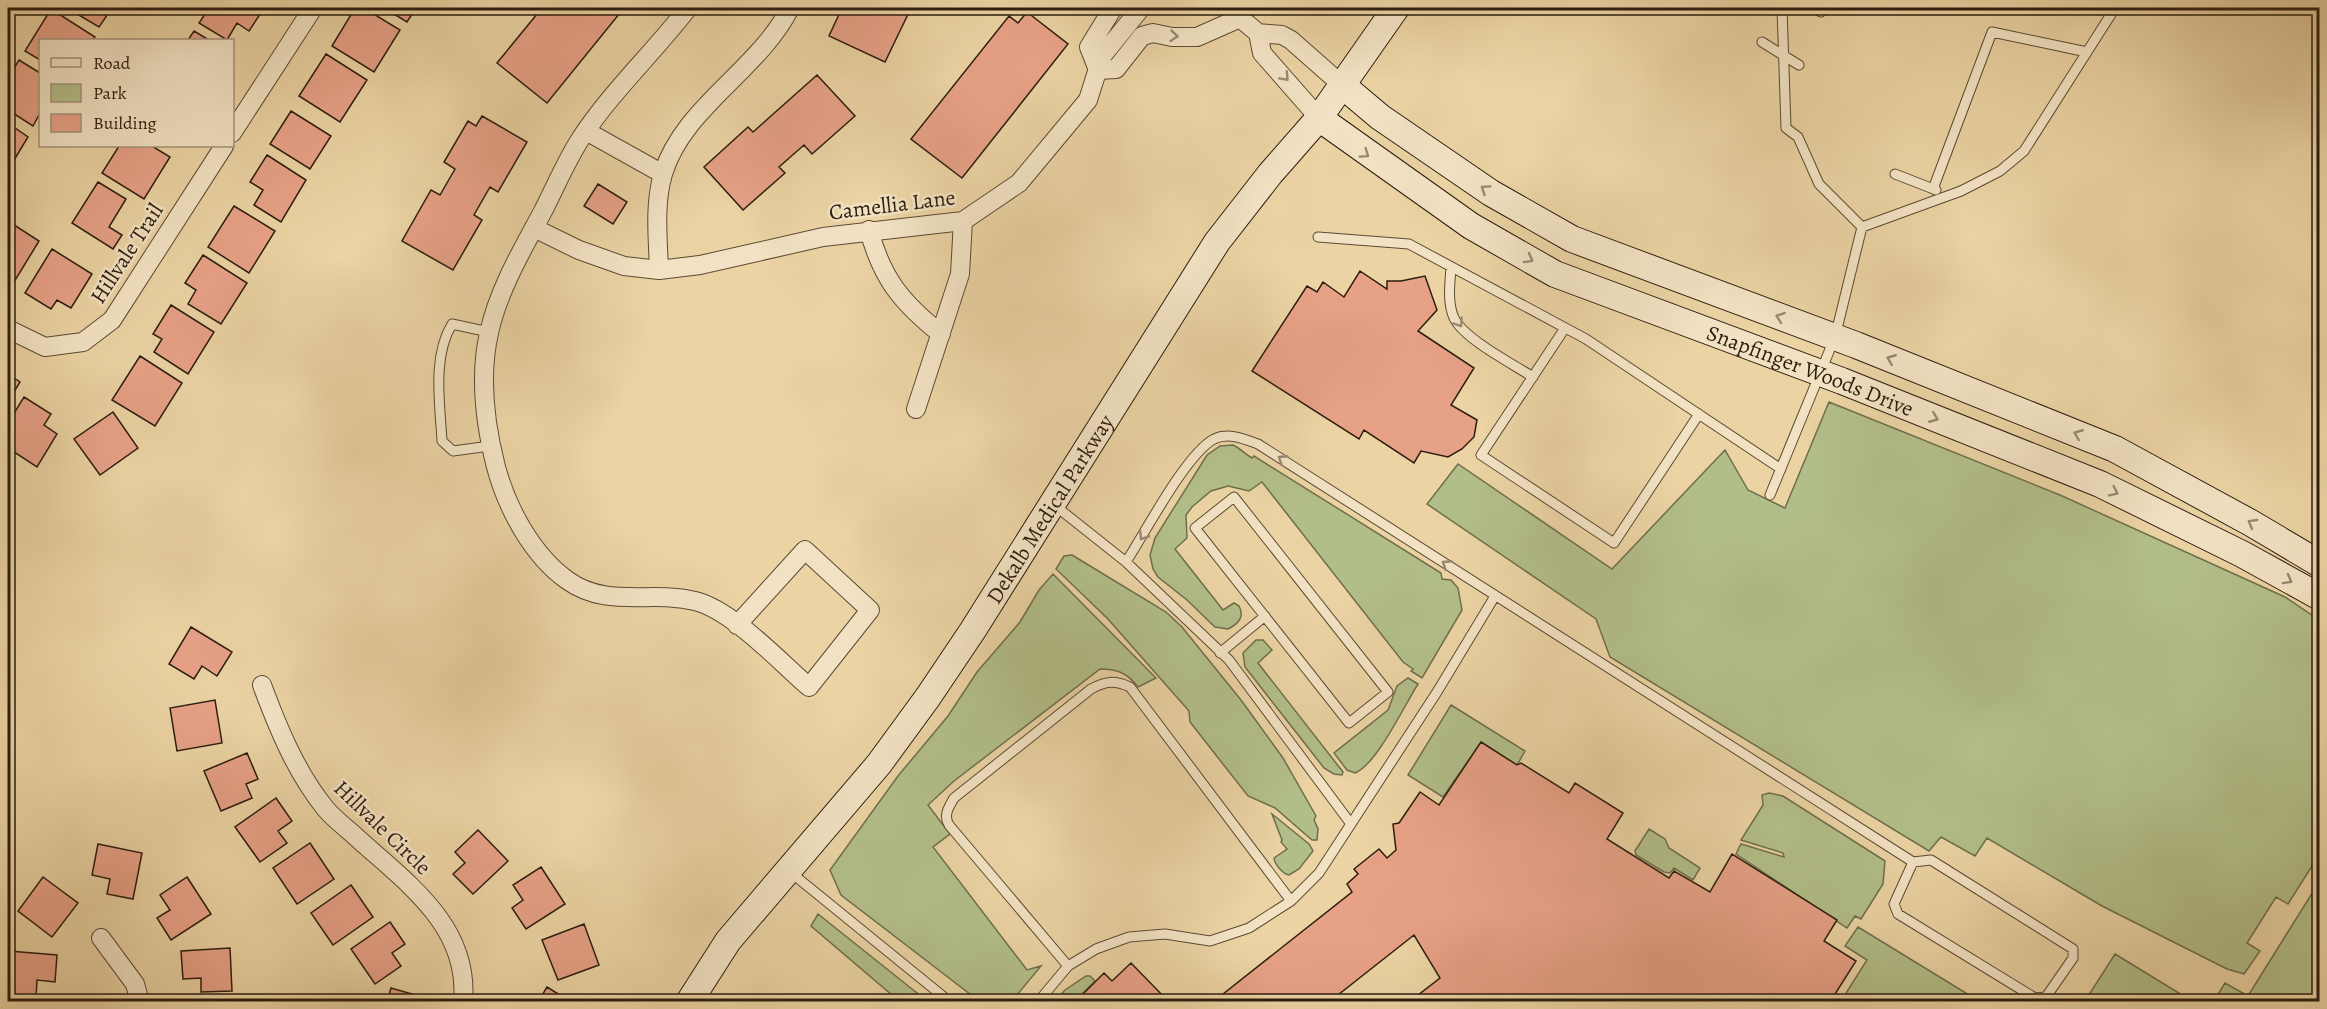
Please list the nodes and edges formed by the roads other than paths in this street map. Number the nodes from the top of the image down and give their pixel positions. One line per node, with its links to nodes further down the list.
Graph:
1 (313, 8): 20 (street)
2 (688, 8): 21 (street)
3 (790, 8): 23 (street)
4 (1141, 8): 10 (street, Camellia Lane)
5 (1396, 8): 18 (main road, Dekalb Medical Parkway)
6 (1782, 8): 15 (lane)
7 (2115, 8): 14 (lane)
8 (1112, 9): 10 (street); 17 (street)
9 (1234, 13): 11 (street); 12 (street, one-way to 9)
10 (1127, 24): 12 (street); 17 (street, Camellia Lane)
11 (1258, 33): 18 (street); 19 (street, one-way to 19)
12 (1142, 36): 17 (street)
13 (1762, 42): 15 (lane)
14 (2087, 52): 25 (lane); 26 (lane)
15 (1784, 57): 16 (lane); 28 (lane)
16 (1799, 65)
17 (1098, 70): 27 (street, Camellia Lane)
18 (1342, 85): 19 (main road, Dekalb Medical Parkway); 38 (main road, Snapfinger Woods Drive, one-way to 18)
19 (1319, 118): 39 (main road, Snapfinger Woods Drive, one-way to 39); 46 (main road, Dekalb Medical Parkway)
20 (234, 130)
21 (586, 131): 23 (street); 29 (street)
22 (223, 147): 34 (street, Hillvale Trail)
23 (663, 174): 33 (street)
24 (1895, 174): 25 (lane)
25 (1933, 189): 26 (lane)
26 (1950, 195): 28 (lane)
27 (963, 221): 30 (street, Camellia Lane); 37 (street)
28 (1862, 227): 38 (lane)
29 (534, 228): 33 (street, Camellia Lane); 36 (street)
30 (869, 230): 33 (street, Camellia Lane); 37 (street)
31 (1317, 237): 32 (lane)
32 (1451, 267): 35 (lane); 40 (lane, one-way to 40)
33 (659, 270)
34 (8, 328)
35 (1565, 328): 40 (lane); 42 (lane)
36 (489, 332): 43 (street); 43 (lane)
37 (941, 334): 41 (street)
38 (1835, 337): 39 (lane); 48 (main road, Snapfinger Woods Drive, one-way to 38)
39 (1821, 373): 44 (lane); 50 (main road, Snapfinger Woods Drive, one-way to 50)
40 (1533, 377): 42 (lane)
41 (916, 409)
42 (1699, 414): 44 (lane)
43 (490, 446): 52 (street)
44 (1781, 469): 45 (lane)
45 (1770, 495)
46 (1051, 502): 47 (lane); 57 (main road, Dekalb Medical Parkway)
47 (1126, 562): 49 (lane, one-way to 47); 53 (lane)
48 (2319, 564)
49 (1495, 596): 55 (lane); 56 (lane)
50 (2319, 597)
51 (1264, 616): 51 (lane); 53 (lane)
52 (737, 625): 52 (street)
53 (1220, 653): 55 (lane)
54 (262, 685): 62 (street, Hillvale Circle)
55 (1351, 824): 58 (lane)
56 (1913, 862): 56 (lane)
57 (788, 870): 63 (main road, Dekalb Medical Parkway); 64 (lane)
58 (1291, 901): 60 (lane); 60 (lane)
59 (101, 938): 61 (street)
60 (1068, 966): 65 (lane)
61 (140, 1002)
62 (463, 1002)
63 (689, 1002)
64 (950, 1002)
65 (1038, 1002)

